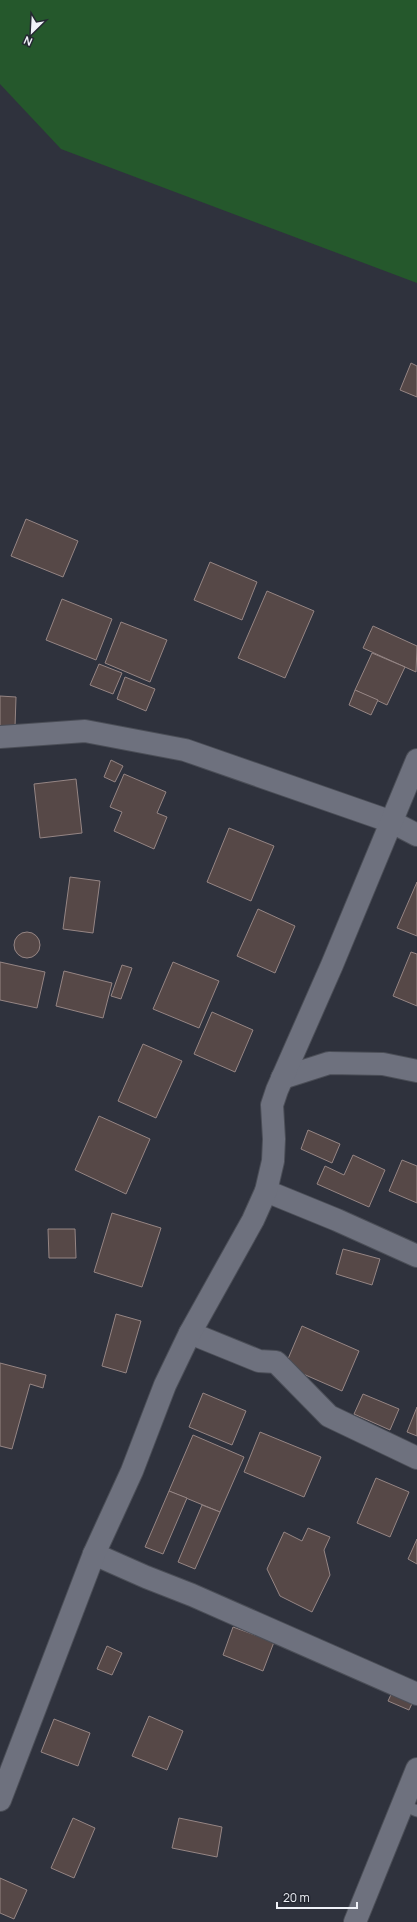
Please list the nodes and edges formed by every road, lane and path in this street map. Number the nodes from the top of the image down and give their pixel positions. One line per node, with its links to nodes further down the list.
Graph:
1 (0, 737): 3 (street)
2 (417, 760): 3 (street)
3 (392, 822): 4 (street); 6 (street)
4 (417, 835)
5 (417, 1071): 6 (street)
6 (282, 1078): 7 (street)
7 (266, 1191): 8 (street); 9 (street)
8 (417, 1256)
9 (190, 1334): 10 (street); 11 (street)
10 (417, 1458)
11 (94, 1554): 12 (street); 14 (street)
12 (417, 1694)
13 (417, 1769): 15 (street)
14 (0, 1800)
15 (410, 1808): 16 (street)
16 (355, 1922)

